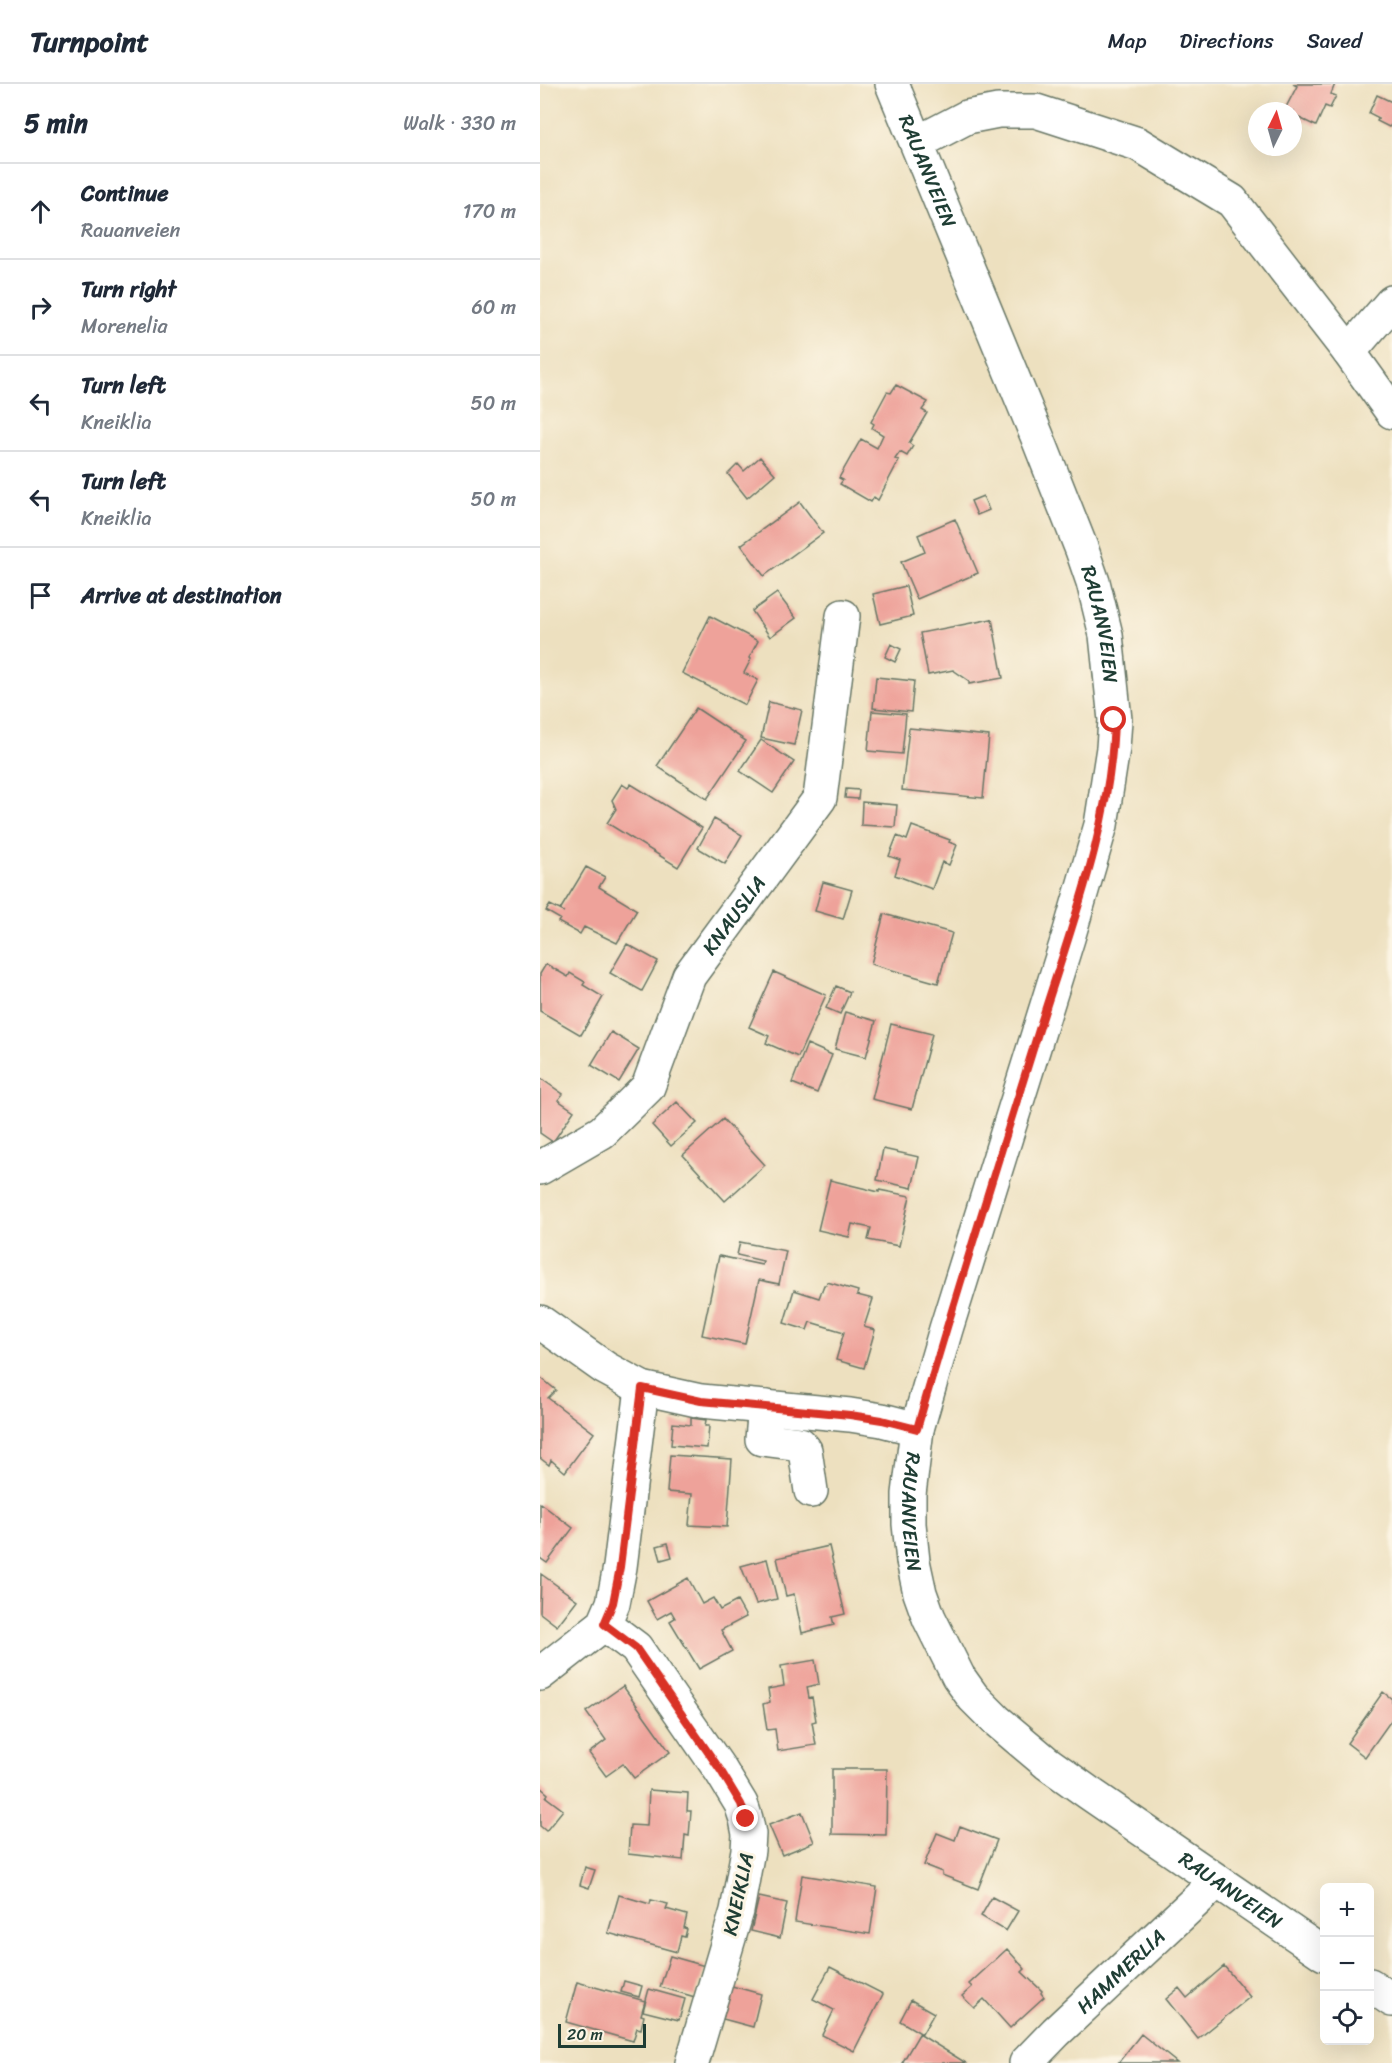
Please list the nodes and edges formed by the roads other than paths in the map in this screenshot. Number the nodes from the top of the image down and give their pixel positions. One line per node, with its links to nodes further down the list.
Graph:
1 (892, 84): 2 (street, RAUANVEIEN)
2 (917, 143): 4 (street); 11 (street, RAUANVEIEN)
3 (1392, 302): 4 (street)
4 (1349, 352): 5 (street)
5 (1392, 412)
6 (843, 616): 7 (street, KNAUSLIA)
7 (540, 1168)
8 (540, 1322): 9 (street)
9 (642, 1388): 10 (street); 13 (street)
10 (765, 1407): 11 (street); 12 (street)
11 (917, 1429): 15 (street, RAUANVEIEN)
12 (811, 1491)
13 (604, 1624): 14 (street); 19 (street, KNEIKLIA)
14 (540, 1674)
15 (1217, 1881): 16 (street, RAUANVEIEN); 20 (street, HAMMERLIA)
16 (1320, 1951)
17 (1374, 1988): 18 (street)
18 (1392, 2000)
19 (692, 2063)
20 (1026, 2063)

